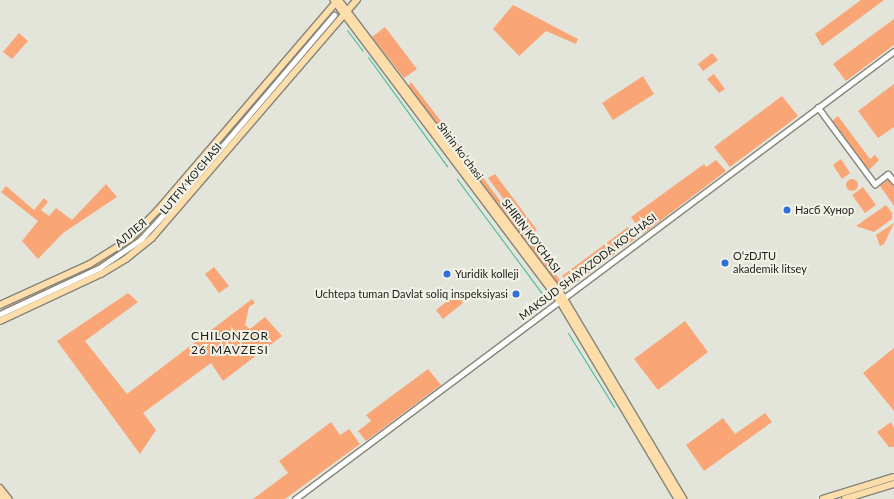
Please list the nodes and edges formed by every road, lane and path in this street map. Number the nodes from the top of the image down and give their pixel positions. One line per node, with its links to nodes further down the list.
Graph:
1 (357, 0): 3 (main road, LUTFIY KO'CHASI)
2 (337, 1): 3 (main road, SHIRIN KO'CHASI); 9 (main road, LUTFIY KO'CHASI)
3 (346, 12): 8 (main road, SHIRIN KO'CHASI); 11 (main road, LUTFIY KO'CHASI)
4 (334, 15): 10 (street, АЛЛЕЯ)
5 (894, 51): 6 (street, MAKSUD SHAYXZODA KO'CHASI)
6 (818, 107): 7 (street); 8 (street, MAKSUD SHAYXZODA KO'CHASI)
7 (894, 181)
8 (562, 299): 18 (street, MAKSUD SHAYXZODA KO'CHASI); 19 (main road, SHIRIN KO'CHASI); 20 (main road, SHIRIN KO'CHASI)
9 (0, 305)
10 (0, 314)
11 (0, 321)
12 (894, 477): 21 (main road)
13 (894, 484): 22 (main road)
14 (0, 488): 17 (main road)
15 (0, 495): 16 (main road)
16 (4, 499)
17 (9, 499)
18 (295, 499)
19 (678, 499)
20 (684, 499)
21 (823, 499)
22 (845, 499)

